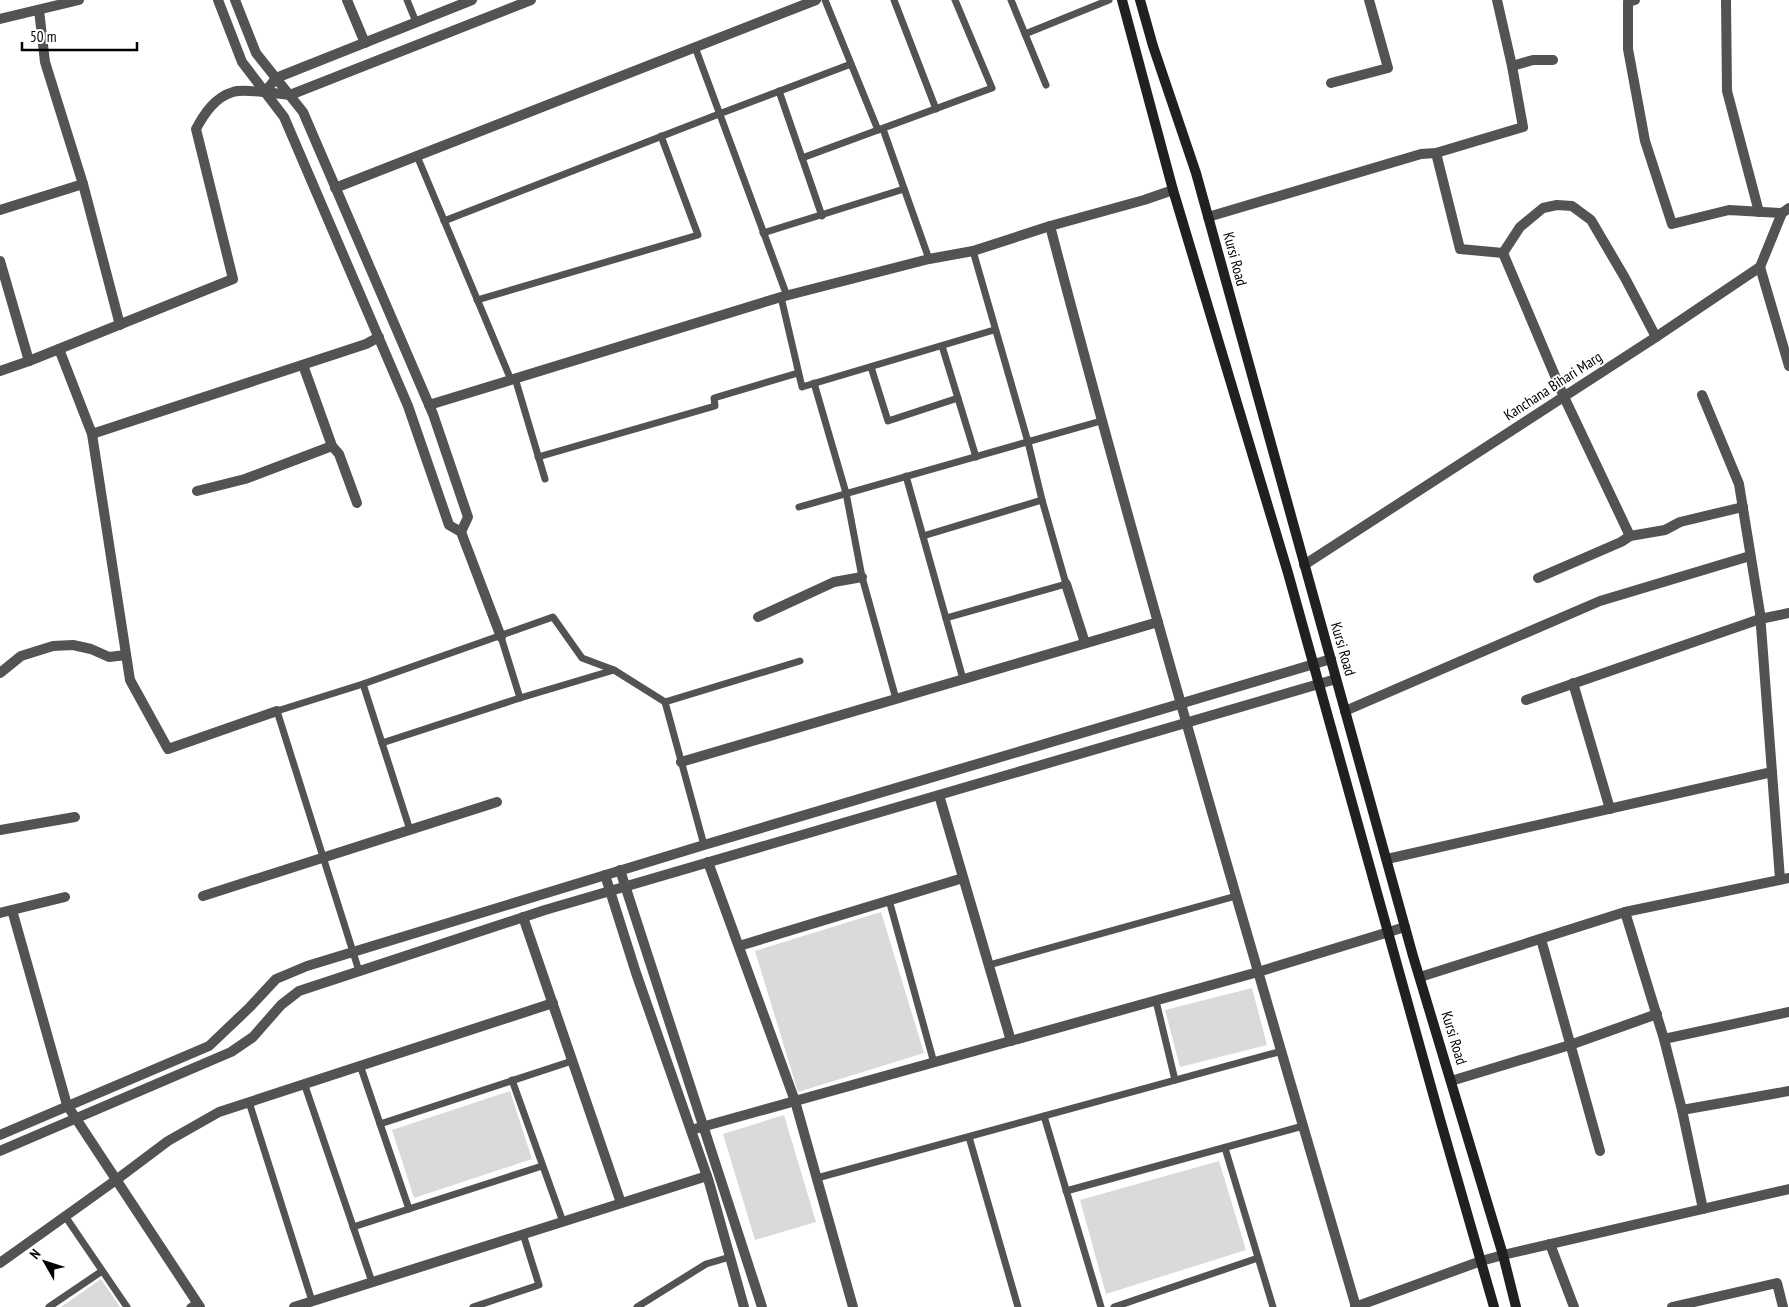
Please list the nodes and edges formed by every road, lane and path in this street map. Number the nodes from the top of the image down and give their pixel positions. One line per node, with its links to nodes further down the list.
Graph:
1 (79, 0): 20 (street)
2 (218, 0): 33 (street)
3 (235, 0): 29 (street)
4 (348, 0): 24 (street)
5 (407, 0): 22 (lane)
6 (472, 0): 22 (street)
7 (531, 0): 34 (street)
8 (816, 0): 25 (street)
9 (825, 0): 27 (lane)
10 (894, 0): 35 (lane)
11 (955, 0): 35 (lane)
12 (1011, 0): 23 (lane)
13 (1109, 0): 23 (lane)
14 (1122, 0): 45 (main road)
15 (1140, 0): 50 (main road, Kursi Road)
16 (1369, 0): 30 (street)
17 (1497, 0): 28 (street)
18 (1635, 0): 48 (street)
19 (1726, 0): 48 (street)
20 (39, 10): 21 (street); 42 (street)
21 (0, 19)
22 (416, 22): 24 (street)
23 (1025, 34): 31 (lane)
24 (365, 43): 29 (street)
25 (695, 48): 36 (lane); 40 (street)
26 (1553, 60): 28 (street)
27 (851, 64): 32 (lane); 37 (lane)
28 (1512, 66): 39 (street)
29 (276, 78): 33 (street); 34 (street)
30 (1331, 83)
31 (1046, 85)
32 (779, 91): 36 (lane); 41 (lane)
33 (265, 92): 34 (street); 61 (street); 63 (street)
34 (290, 95): 43 (street)
35 (936, 109): 37 (lane)
36 (719, 114): 38 (lane); 53 (lane)
37 (881, 129): 41 (lane); 44 (lane)
38 (661, 136): 51 (lane); 60 (lane)
39 (1436, 153): 50 (street); 55 (street)
40 (417, 156): 43 (street); 51 (lane)
41 (802, 158): 49 (lane)
42 (83, 184): 46 (street); 61 (street)
43 (335, 188): 78 (street)
44 (904, 189): 49 (lane); 56 (lane)
45 (1173, 190): 52 (street); 111 (main road)
46 (0, 210)
47 (1785, 210): 48 (street); 58 (street)
48 (1759, 212)
49 (822, 216): 53 (lane)
50 (1208, 217): 97 (main road, Kursi Road)
51 (444, 221): 60 (lane)
52 (1050, 226): 54 (street); 79 (street)
53 (763, 233): 59 (lane)
54 (973, 251): 56 (street); 62 (lane)
55 (1503, 253): 64 (street); 76 (street)
56 (929, 260): 59 (street)
57 (0, 261): 67 (street)
58 (1760, 267): 64 (street, Kanchana Bihari Marg); 69 (street)
59 (784, 297): 72 (lane); 73 (street)
60 (477, 300): 73 (lane)
61 (120, 325): 66 (street)
62 (994, 330): 65 (lane); 81 (lane)
63 (379, 337): 68 (street); 93 (street)
64 (1656, 337): 76 (street, Kanchana Bihari Marg)
65 (942, 346): 70 (lane); 77 (lane)
66 (59, 349): 67 (street); 80 (street)
67 (30, 361): 71 (street)
68 (303, 365): 80 (street); 82 (street)
69 (1789, 366)
70 (871, 367): 74 (lane); 77 (lane)
71 (0, 371)
72 (798, 373): 74 (lane); 84 (lane)
73 (513, 379): 78 (street); 84 (lane)
74 (814, 383): 88 (lane)
75 (1702, 395): 92 (street)
76 (1564, 397): 95 (street); 97 (street, Kanchana Bihari Marg)
77 (958, 398): 83 (lane)
78 (429, 404): 93 (street)
79 (1101, 421): 81 (lane); 105 (street)
80 (92, 434): 108 (street)
81 (1028, 442): 83 (lane); 89 (lane)
82 (332, 446): 87 (street); 90 (street)
83 (976, 456): 85 (lane)
84 (538, 457): 86 (lane)
85 (906, 476): 88 (lane); 94 (lane)
86 (545, 478)
87 (197, 491)
88 (846, 493): 91 (lane); 98 (lane)
89 (1042, 500): 94 (lane); 100 (lane)
90 (357, 503)
91 (799, 507)
92 (1742, 507): 95 (street); 96 (street)
93 (461, 532): 106 (street)
94 (923, 536): 103 (lane)
95 (1630, 536): 99 (street)
96 (1750, 556): 104 (street); 125 (street)
97 (1304, 565): 109 (main road, Kursi Road)
98 (862, 578): 102 (street); 120 (lane)
99 (1538, 578)
100 (1066, 584): 103 (lane); 107 (street)
101 (1789, 613): 104 (street)
102 (758, 617)
103 (946, 618): 114 (lane)
104 (1760, 619): 116 (street); 129 (street)
105 (1158, 622): 107 (street); 123 (street)
106 (501, 637): 112 (lane); 117 (lane); 119 (lane)
107 (1085, 643): 114 (street)
108 (126, 655): 113 (street); 124 (street)
109 (1330, 659): 111 (street); 115 (main road, Kursi Road)
110 (800, 661): 122 (lane)
111 (1314, 664): 118 (main road); 123 (street)
112 (614, 670): 119 (lane); 122 (lane)
113 (0, 672)
114 (963, 679): 120 (street)
115 (1336, 679): 118 (street); 125 (main road, Kursi Road)
116 (1573, 683): 121 (street); 132 (street)
117 (363, 684): 124 (lane); 127 (lane)
118 (1320, 684): 126 (street); 155 (main road)
119 (520, 698): 127 (lane)
120 (896, 699): 128 (street)
121 (1526, 700)
122 (664, 702): 128 (lane)
123 (1182, 704): 126 (street); 136 (street)
124 (278, 711): 137 (lane)
125 (1345, 712): 138 (main road, Kursi Road)
126 (1187, 722): 130 (street); 147 (street)
127 (382, 743): 135 (lane)
128 (681, 762): 136 (lane)
129 (1772, 772): 132 (street); 143 (street)
130 (939, 794): 139 (street); 142 (street)
131 (497, 802): 135 (street)
132 (1610, 809): 138 (street)
133 (75, 817): 134 (street)
134 (0, 830)
135 (410, 830): 137 (street)
136 (704, 845): 140 (street)
137 (323, 857): 146 (street); 158 (lane)
138 (1387, 859): 154 (main road, Kursi Road)
139 (708, 862): 144 (street); 157 (street)
140 (620, 870): 141 (street); 144 (street)
141 (605, 875): 145 (street); 158 (street)
142 (963, 878): 149 (street); 159 (street)
143 (1785, 878): 151 (street)
144 (626, 887): 145 (street); 186 (street)
145 (609, 891): 153 (street); 188 (street)
146 (204, 896)
147 (1236, 896): 159 (lane); 161 (street)
148 (65, 897): 150 (street)
149 (889, 900): 157 (street); 172 (lane)
150 (12, 910): 152 (street); 181 (street)
151 (1625, 912): 156 (street); 166 (street)
152 (0, 914)
153 (524, 917): 160 (street); 164 (street)
154 (1405, 927): 155 (street); 162 (main road, Kursi Road)
155 (1388, 933): 161 (street); 211 (main road)
156 (1541, 939): 162 (street); 169 (street)
157 (739, 946): 179 (street)
158 (353, 952): 160 (lane); 181 (street)
159 (989, 965): 168 (street)
160 (359, 971): 184 (street)
161 (1258, 972): 163 (street); 170 (street)
162 (1420, 977): 176 (main road, Kursi Road)
163 (1156, 1001): 168 (street); 175 (lane)
164 (553, 1003): 171 (street); 173 (street)
165 (1789, 1012): 167 (street)
166 (1657, 1014): 167 (street); 169 (street)
167 (1664, 1039): 182 (street)
168 (1011, 1041): 172 (street)
169 (1570, 1045): 176 (street); 193 (street)
170 (1282, 1052): 175 (lane); 187 (street)
171 (572, 1060): 174 (lane); 200 (street)
172 (934, 1063): 179 (street)
173 (360, 1065): 177 (street); 185 (lane)
174 (512, 1080): 185 (lane); 194 (lane)
175 (1175, 1080): 183 (lane)
176 (1451, 1081): 208 (main road, Kursi Road)
177 (304, 1083): 180 (street); 205 (lane)
178 (1789, 1091): 182 (street)
179 (795, 1101): 186 (street); 196 (street)
180 (249, 1102): 197 (street); 215 (lane)
181 (67, 1105): 184 (street); 189 (street)
182 (1682, 1110): 202 (street)
183 (1044, 1116): 190 (lane); 199 (lane)
184 (75, 1118): 192 (street); 197 (street)
185 (380, 1124): 201 (lane)
186 (705, 1126): 188 (street); 223 (street)
187 (1303, 1126): 191 (lane); 229 (street)
188 (691, 1130): 195 (street)
189 (0, 1135)
190 (969, 1137): 196 (lane); 225 (lane)
191 (1225, 1148): 199 (lane); 210 (lane)
192 (0, 1151)
193 (1600, 1151)
194 (542, 1166): 201 (lane); 204 (lane)
195 (707, 1176): 200 (street); 209 (street)
196 (817, 1178): 224 (street)
197 (116, 1180): 203 (street); 216 (street)
198 (1789, 1189): 202 (street)
199 (1066, 1191): 226 (lane)
200 (620, 1203): 204 (street)
201 (409, 1209): 205 (lane)
202 (1703, 1209): 207 (street)
203 (64, 1216): 212 (street); 213 (lane)
204 (563, 1222): 206 (street)
205 (354, 1227): 214 (lane)
206 (523, 1234): 214 (street); 220 (lane)
207 (1550, 1244): 208 (street); 232 (street)
208 (1503, 1255): 211 (street); 231 (main road, Kursi Road)
209 (730, 1257): 221 (lane); 222 (street)
210 (1258, 1258): 227 (lane); 228 (lane)
211 (1481, 1261): 229 (street); 230 (main road)
212 (0, 1263)
213 (102, 1271): 217 (lane); 218 (lane)
214 (372, 1282): 215 (street)
215 (318, 1302): 219 (street)
216 (195, 1305)
217 (49, 1307)
218 (128, 1307)
219 (294, 1307)
220 (473, 1307)
221 (637, 1307)
222 (744, 1307)
223 (762, 1307)
224 (854, 1307)
225 (1018, 1307)
226 (1101, 1307)
227 (1114, 1307)
228 (1273, 1307)
229 (1355, 1307)
230 (1494, 1307)
231 (1516, 1307)
232 (1574, 1307)
233 (1672, 1307): 234 (street)
234 (1783, 1307)

